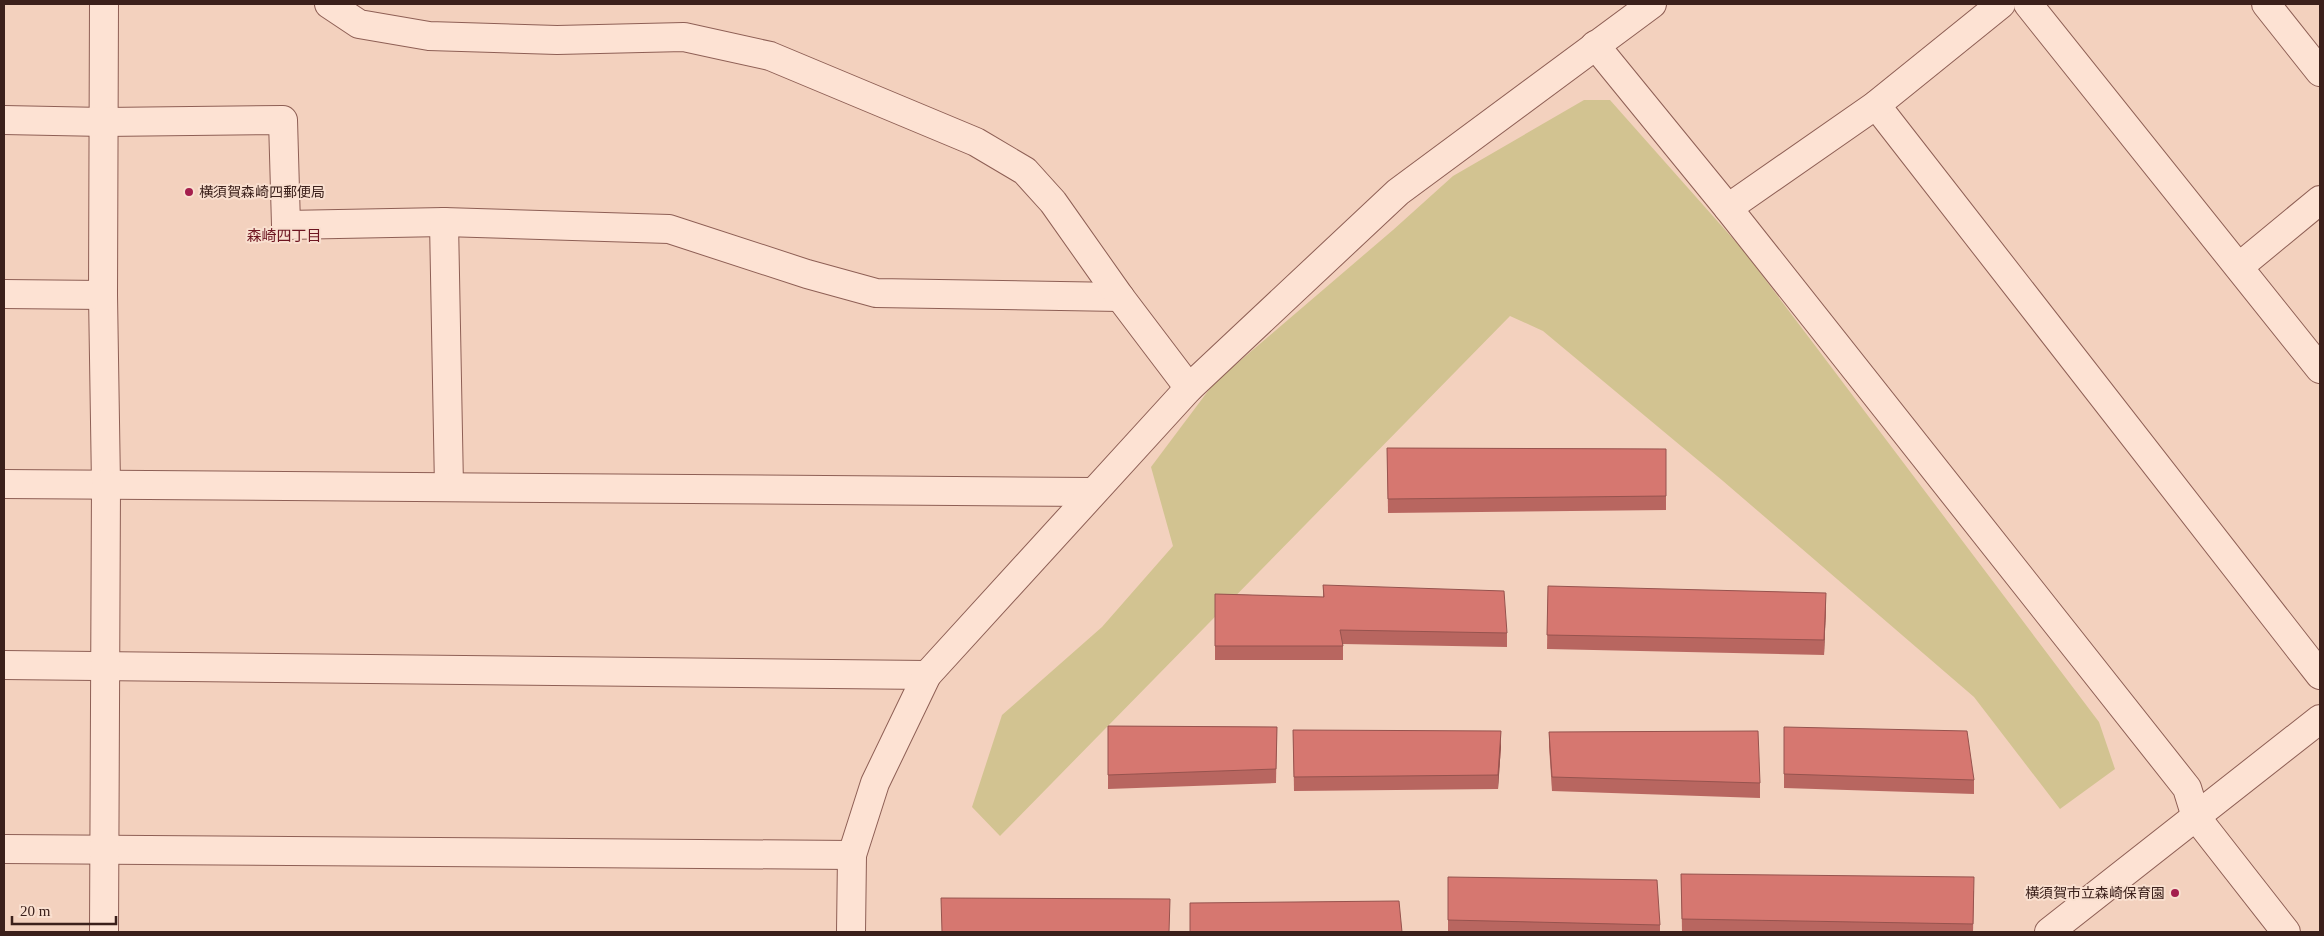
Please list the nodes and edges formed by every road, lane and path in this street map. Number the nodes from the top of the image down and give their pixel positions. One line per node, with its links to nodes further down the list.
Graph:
1 (104, 4): 11 (street)
2 (330, 4): 18 (street)
3 (1652, 4): 7 (street)
4 (2001, 4): 9 (street)
5 (2028, 4): 15 (street)
6 (2266, 4): 8 (street)
7 (1596, 45): 13 (street); 20 (street)
8 (2320, 72)
9 (1876, 105): 13 (street); 28 (street)
10 (4, 120): 11 (street)
11 (104, 122): 14 (street); 17 (street)
12 (2320, 200): 15 (street)
13 (1728, 208): 30 (street)
14 (444, 222): 18 (street); 23 (street)
15 (2240, 266): 19 (street)
16 (4, 294): 17 (street)
17 (103, 296): 22 (street)
18 (1120, 297): 20 (street)
19 (2320, 369)
20 (1189, 388): 24 (street)
21 (4, 484): 22 (street)
22 (106, 485): 23 (street); 26 (street)
23 (449, 488): 24 (street)
24 (1093, 492): 27 (street)
25 (4, 666): 26 (street)
26 (106, 666): 27 (street); 32 (street)
27 (927, 675): 33 (street)
28 (2320, 675)
29 (2320, 719): 30 (street)
30 (2196, 817): 36 (street); 37 (street)
31 (4, 850): 32 (street)
32 (104, 850): 33 (street); 34 (street)
33 (852, 856): 35 (street)
34 (104, 932)
35 (851, 932)
36 (2049, 932)
37 (2286, 932)

